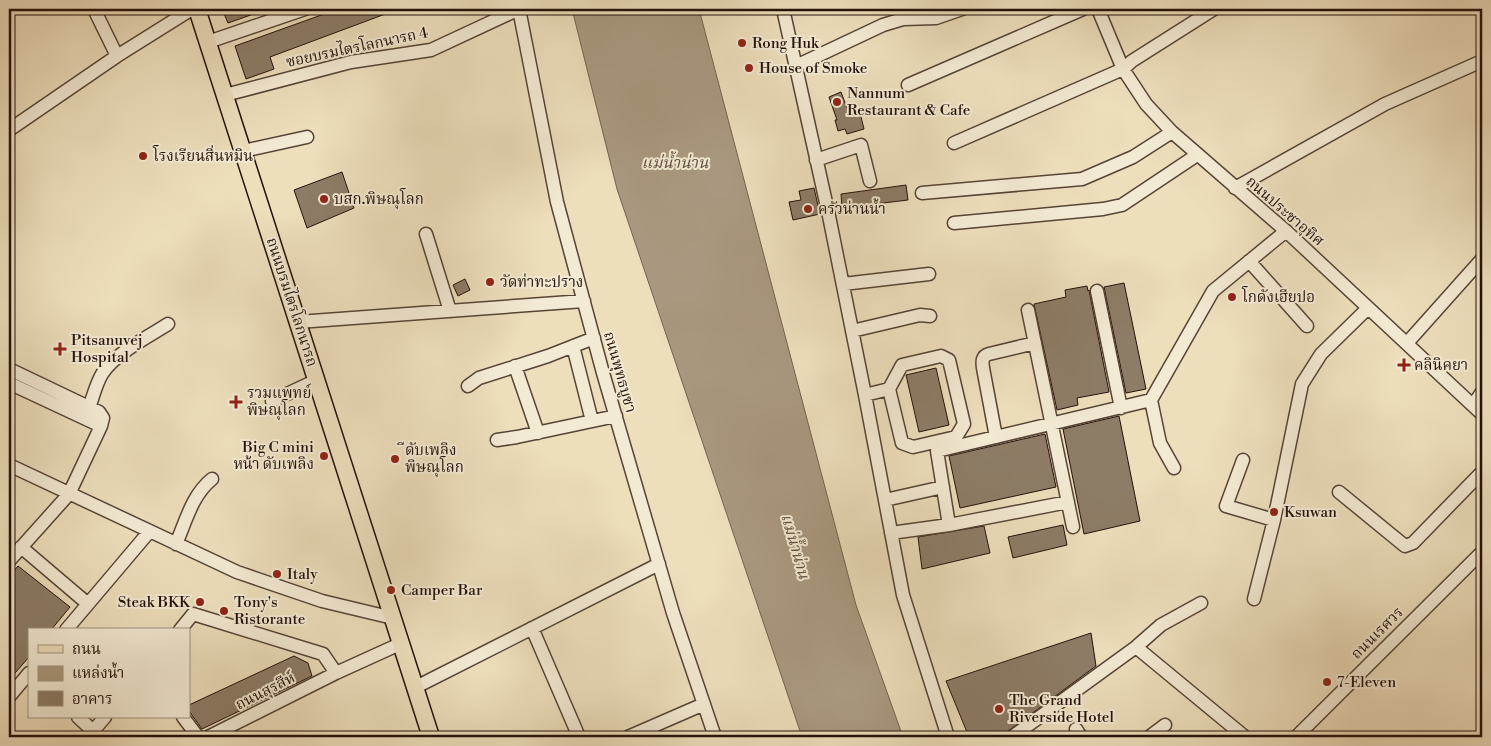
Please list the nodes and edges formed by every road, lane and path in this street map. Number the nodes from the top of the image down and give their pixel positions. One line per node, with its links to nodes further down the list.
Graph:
1 (94, 9): 12 (street)
2 (192, 9): 12 (street)
3 (197, 9): 11 (main road, ถนนบรมไตรโลกนารถ)
4 (305, 9): 11 (street)
5 (519, 9): 17 (street, ซอยบรมไตรโลกนารถ 4); 36 (street, ถนนพุทธบูชา)
6 (783, 9): 14 (street)
7 (962, 9): 14 (street)
8 (1083, 9): 16 (street)
9 (1098, 9): 15 (street, ถนนประชาอุทิศ)
10 (1214, 9): 15 (street)
11 (208, 42): 17 (main road, ถนนบรมไตรโลกนารถ)
12 (117, 56): 18 (street)
13 (1482, 61): 26 (street)
14 (796, 66): 24 (street)
15 (1123, 69): 19 (street, ถนนประชาอุทิศ); 21 (street)
16 (908, 85)
17 (225, 96): 22 (main road, ถนนบรมไตรโลกนารถ)
18 (9, 130)
19 (1172, 132): 23 (street, ถนนประชาอุทิศ); 27 (street)
20 (307, 136): 22 (street)
21 (954, 144)
22 (243, 151): 41 (main road, ถนนบรมไตรโลกนารถ)
23 (1197, 155): 26 (street, ถนนประชาอุทิศ); 28 (street)
24 (816, 160): 25 (street); 34 (street)
25 (870, 181)
26 (1235, 188): 29 (street, ถนนประชาอุทิศ)
27 (922, 193)
28 (954, 223)
29 (1286, 231): 32 (street); 37 (street, ถนนประชาอุทิศ)
30 (426, 234): 39 (street)
31 (1482, 258): 47 (street)
32 (1249, 261): 43 (street); 57 (street)
33 (929, 274): 34 (street)
34 (843, 284): 44 (street)
35 (1097, 291): 60 (street)
36 (584, 302): 39 (street); 45 (street, ถนนพุทธบูชา)
37 (1368, 308): 47 (street, ถนนประชาอุทิศ); 79 (street)
38 (1028, 310): 46 (street)
39 (450, 311): 41 (street)
40 (930, 316): 44 (street)
41 (298, 322): 51 (main road, ถนนบรมไตรโลกนารถ)
42 (168, 324): 59 (street)
43 (1306, 326)
44 (852, 331): 56 (street)
45 (594, 338): 48 (street); 62 (street, ถนนพุทธบูชา)
46 (1035, 343): 64 (street); 67 (street)
47 (1407, 343): 61 (street, ถนนประชาอุทิศ)
48 (573, 346): 49 (street); 63 (street)
49 (515, 366): 53 (street); 66 (street)
50 (9, 369): 59 (street)
51 (317, 380): 58 (street); 92 (main road, ถนนบรมไตรโลกนารถ)
52 (9, 383): 65 (street)
53 (468, 386)
54 (890, 389): 54 (street); 56 (street)
55 (1482, 392): 61 (street)
56 (865, 395): 77 (street)
57 (1151, 400): 60 (street); 71 (street)
58 (272, 401)
59 (89, 408): 65 (street)
60 (1121, 408): 64 (street)
61 (1478, 409)
62 (616, 416): 63 (street); 88 (street, ถนนพุทธบูชา)
63 (592, 421): 66 (street)
64 (1052, 424): 67 (street); 78 (street)
65 (101, 426): 76 (street)
66 (538, 433): 68 (street)
67 (996, 437): 74 (street)
68 (497, 440)
69 (1244, 460): 79 (street)
70 (9, 465): 76 (street)
71 (1174, 468)
72 (1482, 472): 75 (street)
73 (212, 479): 84 (street)
74 (943, 487): 77 (street); 80 (street)
75 (1340, 492)
76 (69, 494): 82 (street); 85 (street)
77 (885, 500): 83 (street)
78 (1068, 502): 80 (street); 81 (street)
79 (1274, 520): 89 (street)
80 (949, 525): 83 (street)
81 (1073, 527)
82 (149, 532): 84 (street); 91 (street)
83 (891, 533): 114 (street)
84 (176, 544): 92 (street)
85 (21, 547): 87 (street); 91 (street)
86 (1482, 552): 118 (street, ถนนเรศวร)
87 (9, 561)
88 (658, 564): 95 (street); 102 (street, ถนนพุทธบูชา)
89 (1254, 599)
90 (1200, 603): 97 (street)
91 (88, 604): 93 (street)
92 (393, 618): 96 (main road, ถนนบรมไตรโลกนารถ)
93 (68, 628)
94 (182, 628): 98 (street)
95 (532, 628): 100 (street); 111 (street)
96 (402, 644): 98 (street, ถนนสุรสีห์); 100 (main road, ถนนบรมไตรโลกนารถ)
97 (1136, 647): 115 (street); 117 (street)
98 (336, 673): 109 (street, ถนนสุรสีห์)
99 (28, 675): 101 (street)
100 (416, 687): 110 (main road, ถนนบรมไตรโลกนารถ)
101 (9, 697)
102 (704, 704): 112 (street); 113 (street, ถนนพุทธบูชา)
103 (79, 718): 107 (street)
104 (104, 718): 107 (street)
105 (184, 718): 108 (street)
106 (1165, 725): 116 (street)
107 (91, 734)
108 (198, 737)
109 (208, 737)
110 (431, 737)
111 (579, 737)
112 (628, 737)
113 (715, 737)
114 (948, 737)
115 (1012, 737)
116 (1149, 737)
117 (1245, 737)
118 (1296, 737)

